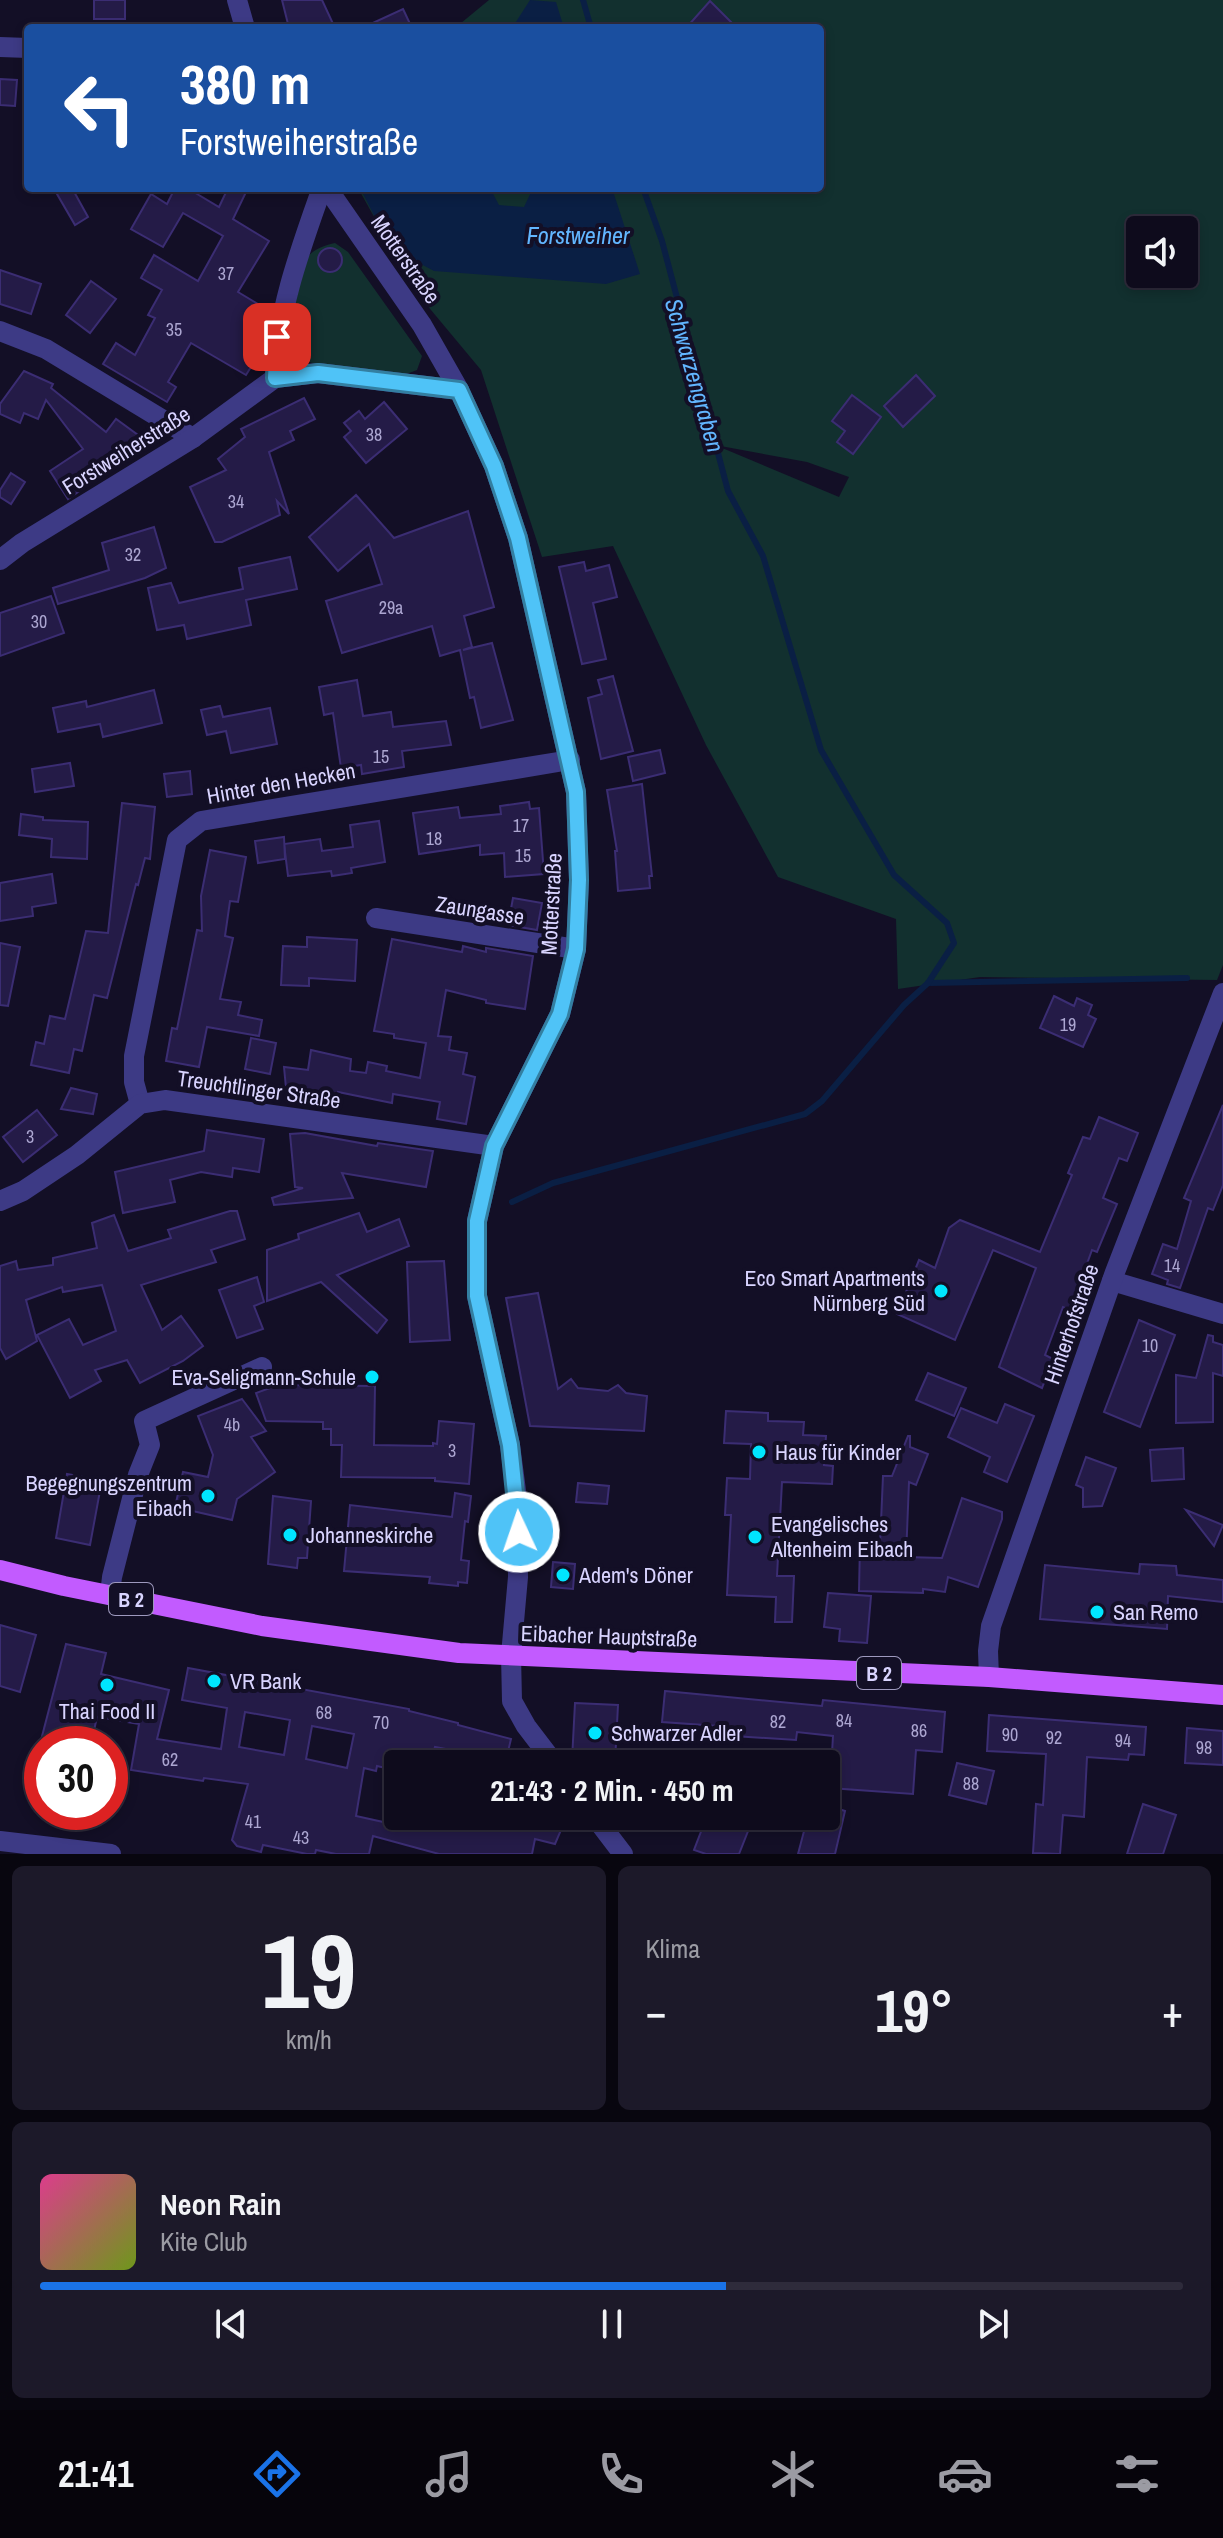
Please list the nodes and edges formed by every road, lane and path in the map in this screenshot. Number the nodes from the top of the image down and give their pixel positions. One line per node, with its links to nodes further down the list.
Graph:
1 (237, 0): 2 (street)
2 (244, 24)
3 (0, 47): 4 (street)
4 (24, 48)
5 (322, 192): 8 (street)
6 (327, 192): 9 (street, Motterstraße)
7 (0, 331): 10 (street)
8 (275, 378): 9 (street, Forstweiherstraße); 10 (street, Forstweiherstraße)
9 (459, 390): 12 (street, Motterstraße)
10 (193, 438): 11 (street, Forstweiherstraße)
11 (0, 560)
12 (570, 760): 14 (street, Motterstraße); 16 (street, Hinter den Hecken)
13 (376, 918): 14 (street, Zaungasse)
14 (576, 949): 17 (street, Motterstraße)
15 (1223, 993): 19 (street, Hinterhofstraße)
16 (140, 1104): 17 (street, Treuchtlinger Straße); 18 (street)
17 (494, 1146): 24 (street, Motterstraße)
18 (0, 1201)
19 (1112, 1281): 20 (street); 25 (street, Hinterhofstraße)
20 (1223, 1314)
21 (262, 1367): 23 (street)
22 (0, 1570): 23 (main road, Eibacher Hauptstraße / B 2)
23 (110, 1595): 24 (main road, Eibacher Hauptstraße / B 2)
24 (511, 1655): 25 (main road, Eibacher Hauptstraße / B 2); 27 (street, Motterstraße)
25 (989, 1677): 26 (main road, Eibacher Hauptstraße / B 2)
26 (1223, 1695)
27 (544, 1750)
28 (605, 1830): 32 (street)
29 (0, 1841): 30 (street)
30 (55, 1851): 31 (street)
31 (111, 1854)
32 (623, 1854)

